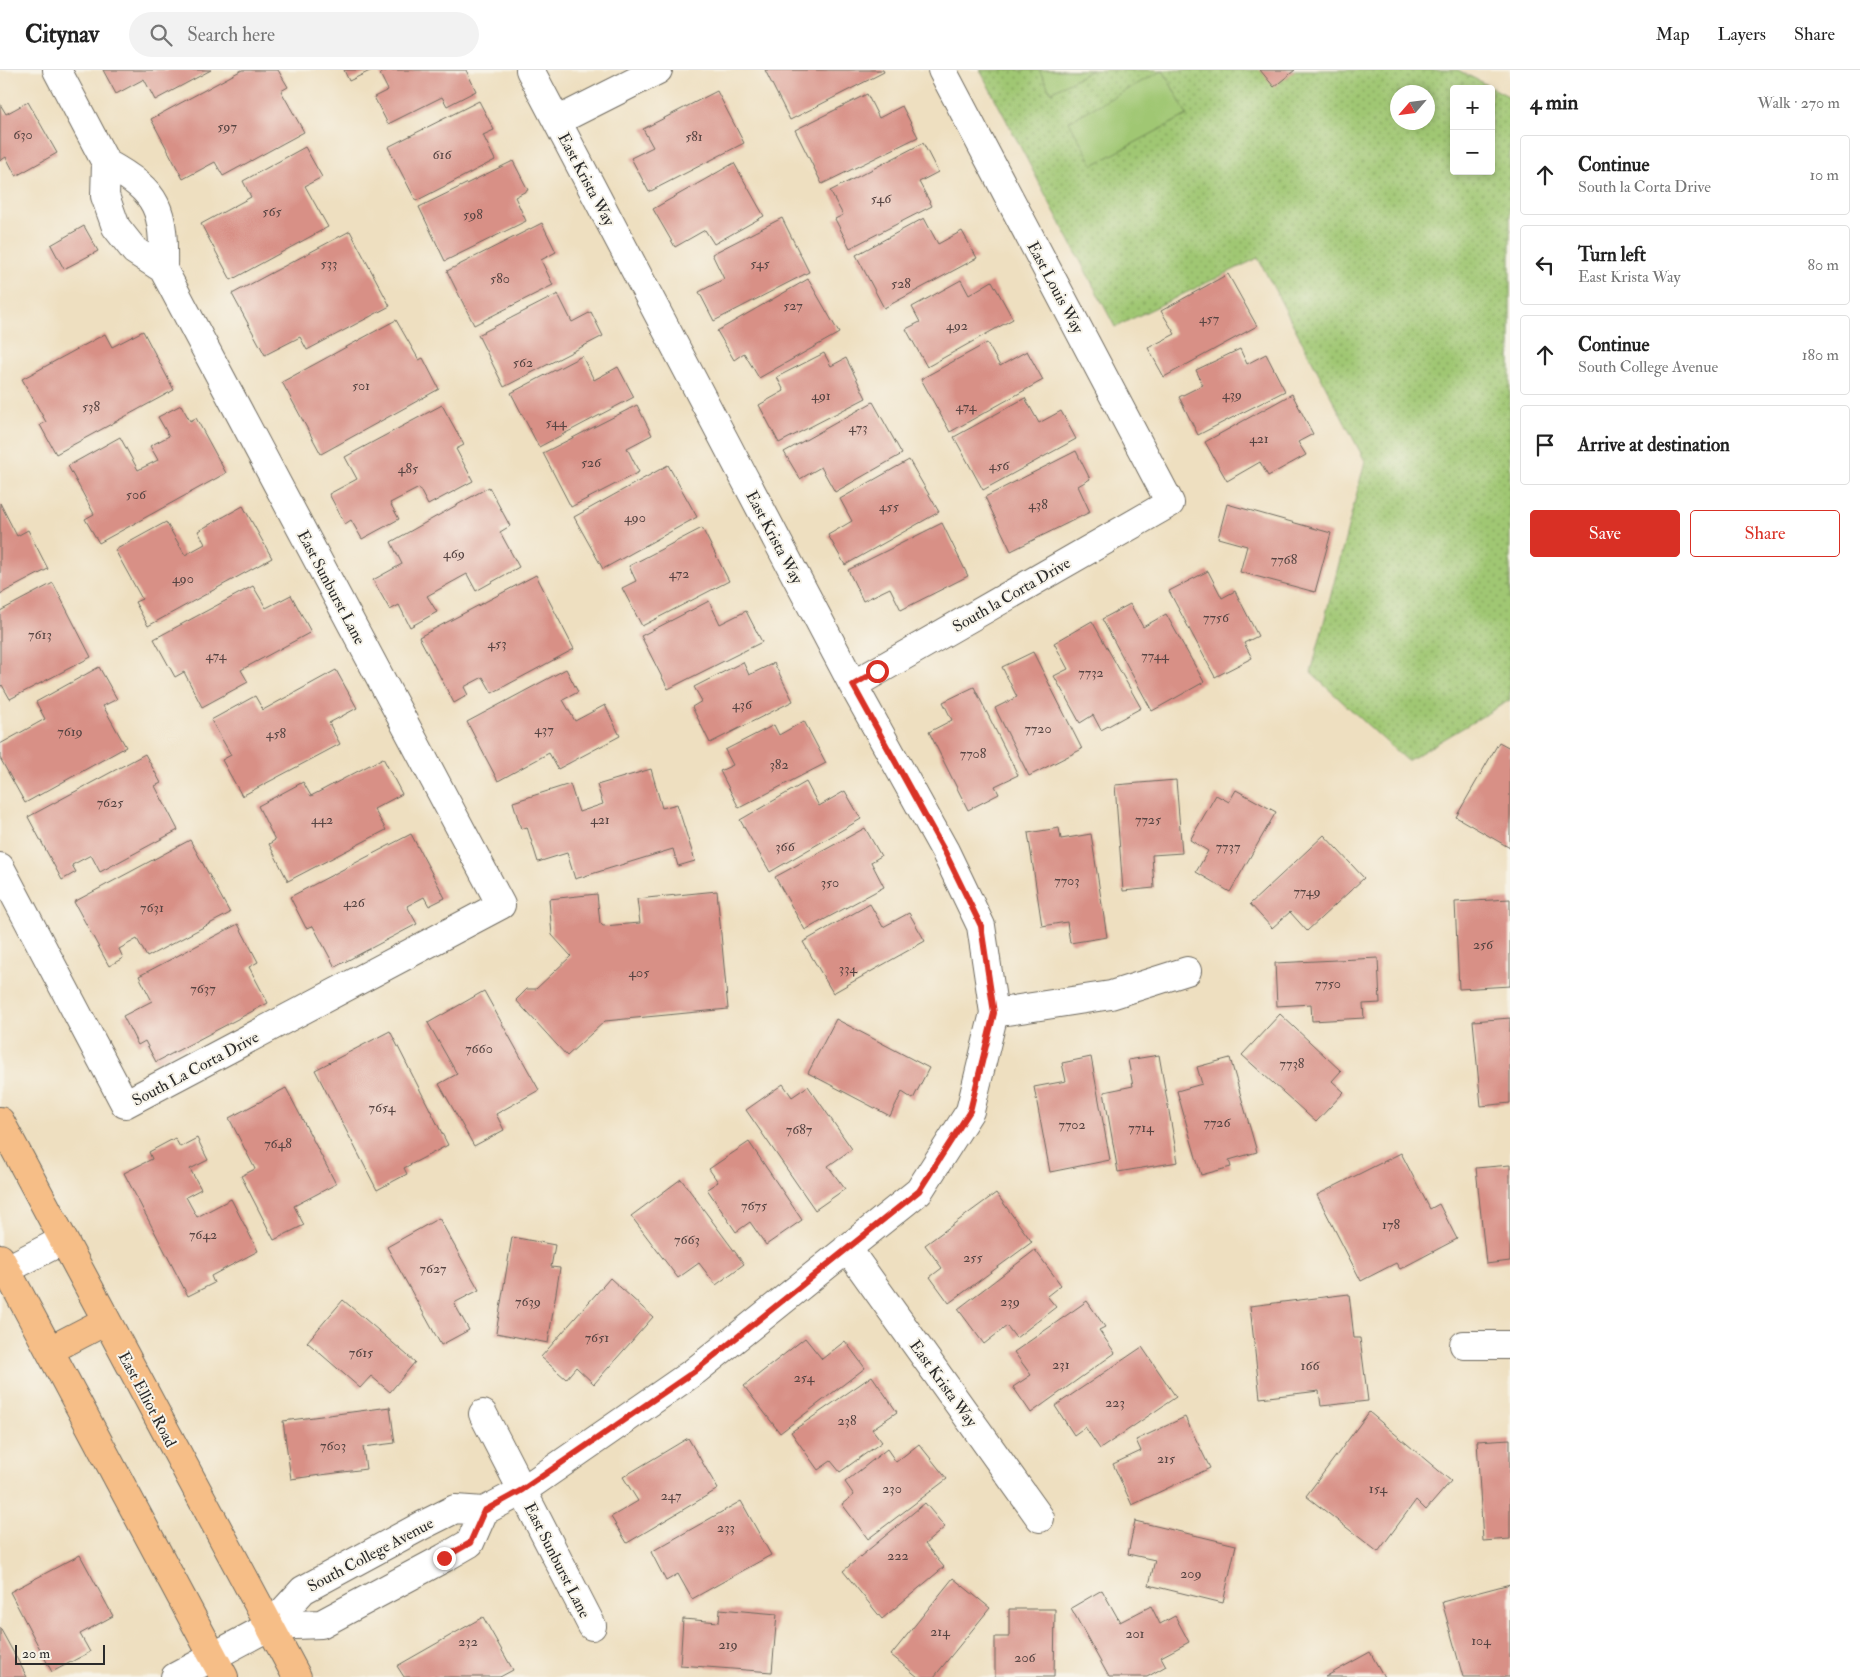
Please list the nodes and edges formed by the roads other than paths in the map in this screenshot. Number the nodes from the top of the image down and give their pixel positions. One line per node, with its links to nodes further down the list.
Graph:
1 (57, 70): 6 (street, East Sunburst Lane)
2 (530, 70): 5 (street, East Krista Way)
3 (658, 70): 5 (street)
4 (942, 70): 8 (street, East Louis Way)
5 (557, 121): 9 (street, East Krista Way)
6 (106, 163): 7 (street, East Sunburst Lane); 7 (street, East Sunburst Lane)
7 (163, 269): 11 (street, East Sunburst Lane)
8 (1170, 503): 9 (street, South la Corta Drive)
9 (853, 685): 13 (street, East Krista Way)
10 (0, 867): 11 (street, South La Corta Drive)
11 (501, 905)
12 (1187, 972): 13 (street)
13 (994, 1013): 16 (street)
14 (0, 1122): 15 (main road, East Elliot Road)
15 (63, 1240): 17 (street); 18 (main road, East Elliot Road)
16 (847, 1248): 23 (street); 25 (street, East Krista Way)
17 (2, 1267): 21 (main road)
18 (106, 1320): 21 (main road); 28 (main road, East Elliot Road)
19 (1510, 1345): 20 (street)
20 (1464, 1346)
21 (50, 1350): 30 (main road)
22 (482, 1414): 23 (street, East Sunburst Lane)
23 (522, 1490): 24 (street); 29 (street, East Sunburst Lane)
24 (484, 1511): 26 (street, South College Avenue); 27 (street, South College Avenue)
25 (1040, 1518)
26 (397, 1540): 27 (street); 28 (street, South College Avenue)
27 (415, 1574): 28 (street, South College Avenue)
28 (270, 1626): 30 (street, South College Avenue); 32 (main road, East Elliot Road)
29 (592, 1626)
30 (219, 1667): 31 (street, South College Avenue)
31 (175, 1677)
32 (297, 1677)

